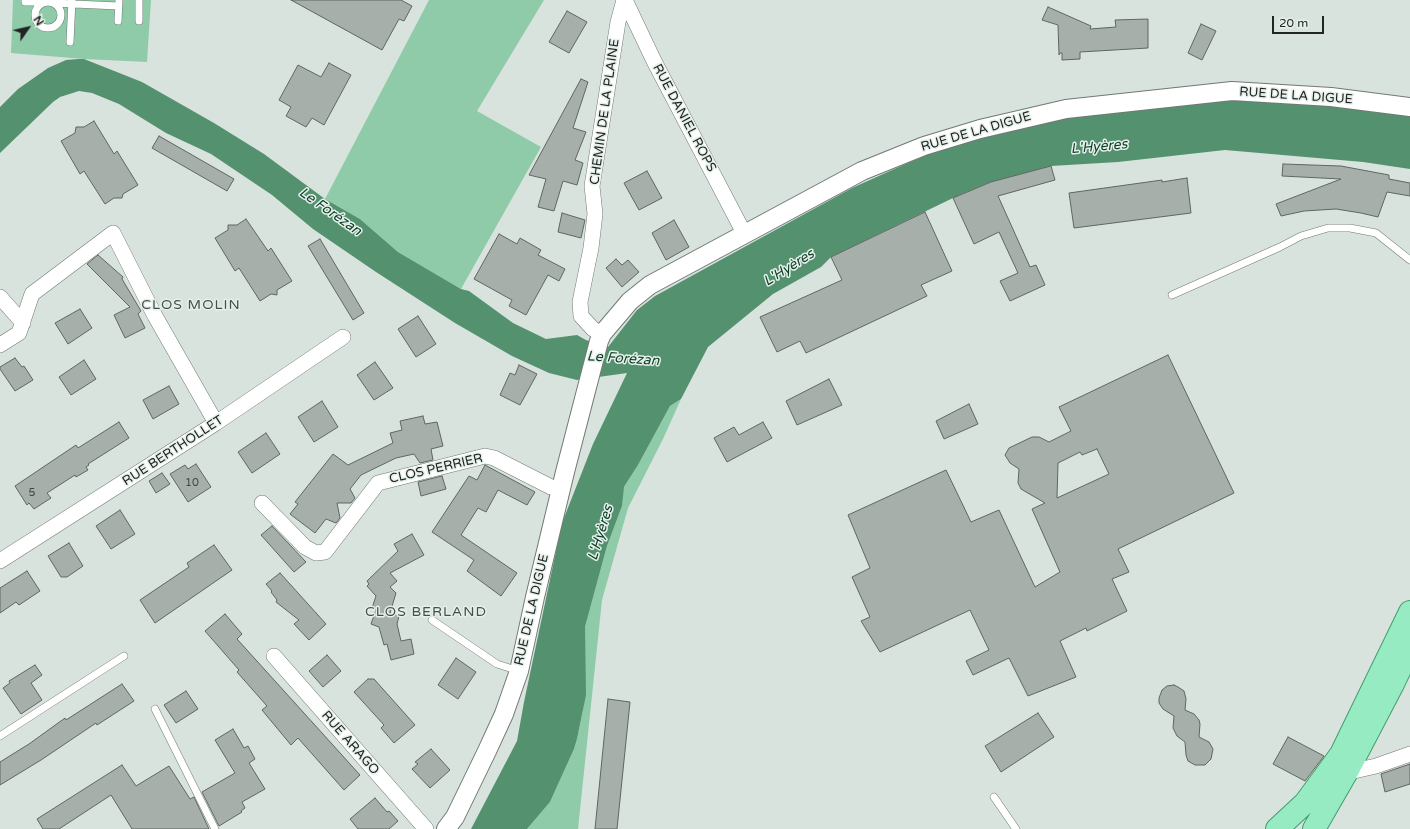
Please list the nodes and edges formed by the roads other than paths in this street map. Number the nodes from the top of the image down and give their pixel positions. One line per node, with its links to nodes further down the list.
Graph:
1 (25, 0): 4 (lane)
2 (139, 0): 9 (lane)
3 (624, 0): 12 (street, RUE DANIEL ROPS); 18 (street, CHEMIN DE LA PLAINE)
4 (45, 2): 6 (lane); 6 (lane)
5 (72, 2): 6 (lane); 7 (lane); 10 (lane)
6 (53, 3)
7 (118, 3): 8 (lane)
8 (118, 21)
9 (139, 21)
10 (70, 42)
11 (1410, 107): 12 (street, RUE DE LA DIGUE)
12 (745, 235): 18 (street, RUE DE LA DIGUE)
13 (1410, 260): 14 (lane)
14 (1172, 295)
15 (0, 297): 16 (street)
16 (23, 323): 19 (street); 20 (street)
17 (343, 336): 20 (street, RUE BERTHOLLET)
18 (600, 338): 21 (street, RUE DE LA DIGUE)
19 (0, 345)
20 (216, 423): 23 (street, RUE BERTHOLLET)
21 (561, 489): 22 (street, CLOS PERRIER); 30 (street, RUE DE LA DIGUE)
22 (262, 503)
23 (0, 561)
24 (1410, 612): 40 (main road)
25 (432, 620): 30 (lane)
26 (1410, 631): 34 (street)
27 (1410, 648): 34 (main road)
28 (124, 656): 32 (lane)
29 (274, 656): 37 (street, RUE ARAGO)
30 (519, 671): 38 (street, RUE DE LA DIGUE)
31 (155, 709): 36 (lane)
32 (0, 736)
33 (1410, 754): 34 (street)
34 (1348, 770): 41 (main road)
35 (994, 797): 39 (lane)
36 (215, 829)
37 (426, 829)
38 (446, 829)
39 (1016, 829)
40 (1277, 829)
41 (1314, 829)

